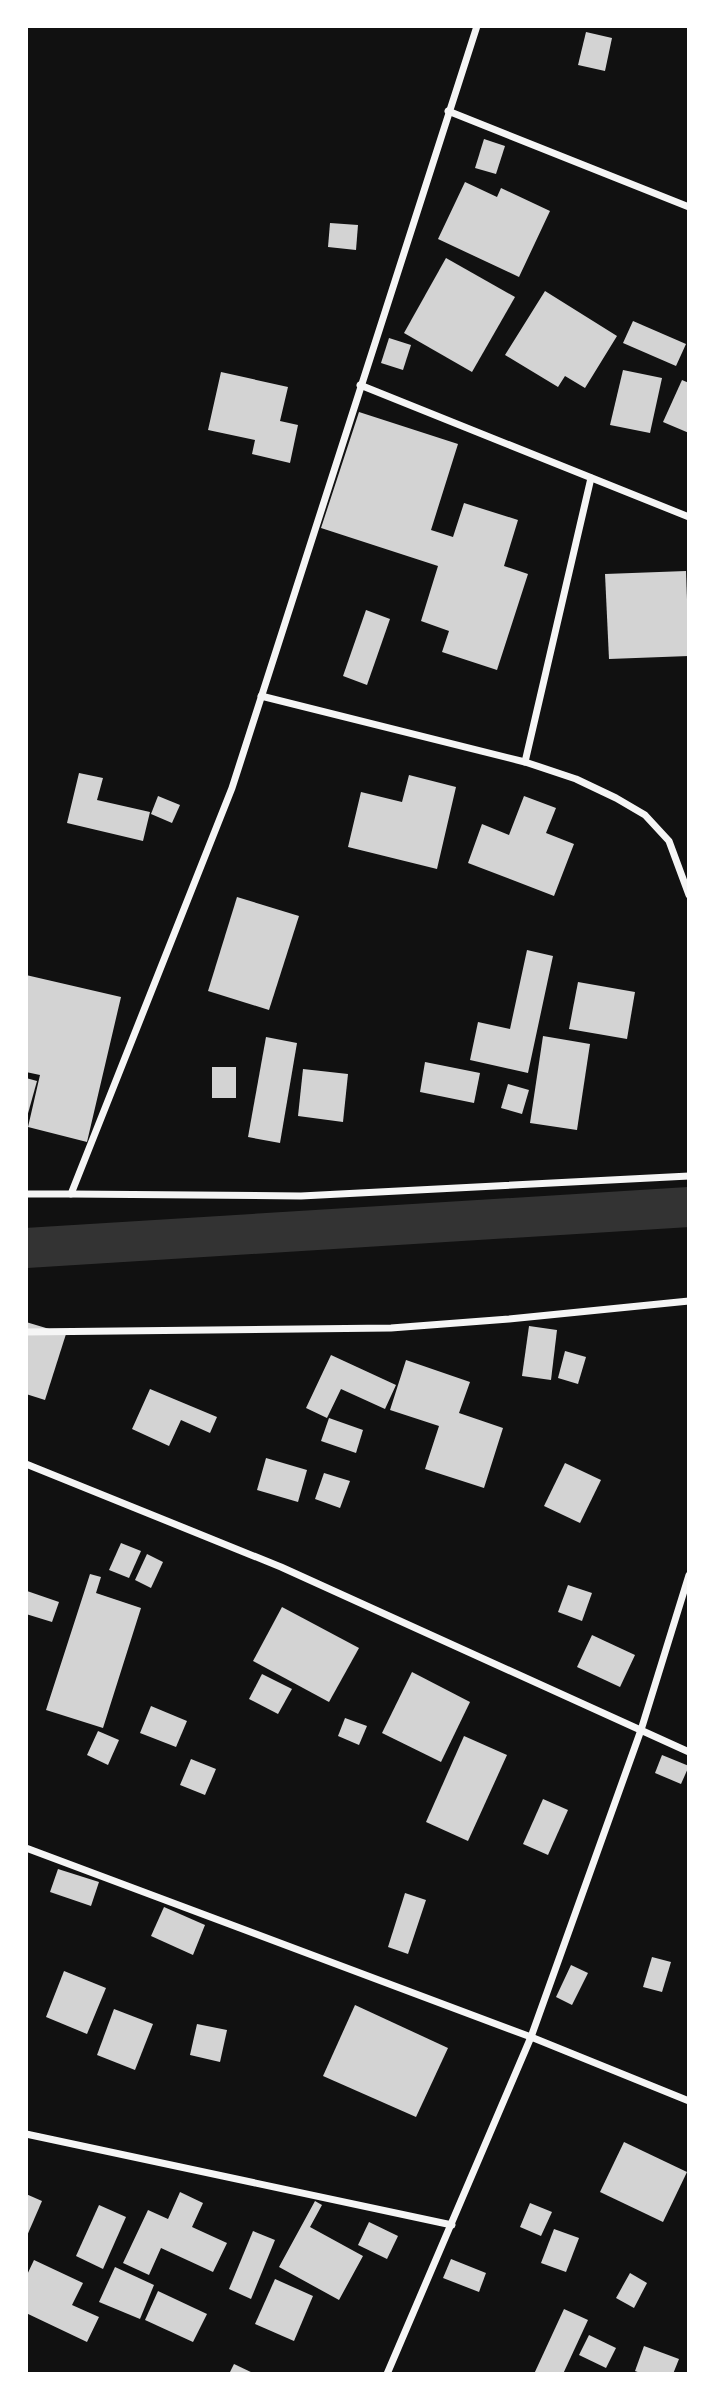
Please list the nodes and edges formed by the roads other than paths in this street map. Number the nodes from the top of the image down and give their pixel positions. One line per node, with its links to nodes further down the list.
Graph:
1 (477, 26): 2 (street)
2 (448, 111): 3 (street); 4 (street)
3 (689, 207)
4 (360, 385): 5 (street); 7 (street)
5 (590, 478): 6 (street); 8 (street)
6 (689, 517)
7 (261, 696): 8 (street); 12 (street)
8 (525, 762): 9 (street)
9 (689, 894)
10 (689, 1175): 12 (street)
11 (26, 1194): 12 (street)
12 (71, 1194)
13 (689, 1301): 14 (street)
14 (26, 1332)
15 (26, 1464): 17 (street)
16 (689, 1576): 17 (street)
17 (641, 1730): 18 (street); 20 (street)
18 (689, 1752)
19 (26, 1848): 20 (street)
20 (531, 2037): 21 (street); 23 (street)
21 (689, 2101)
22 (26, 2134): 23 (street)
23 (452, 2225): 24 (street)
24 (387, 2374)

